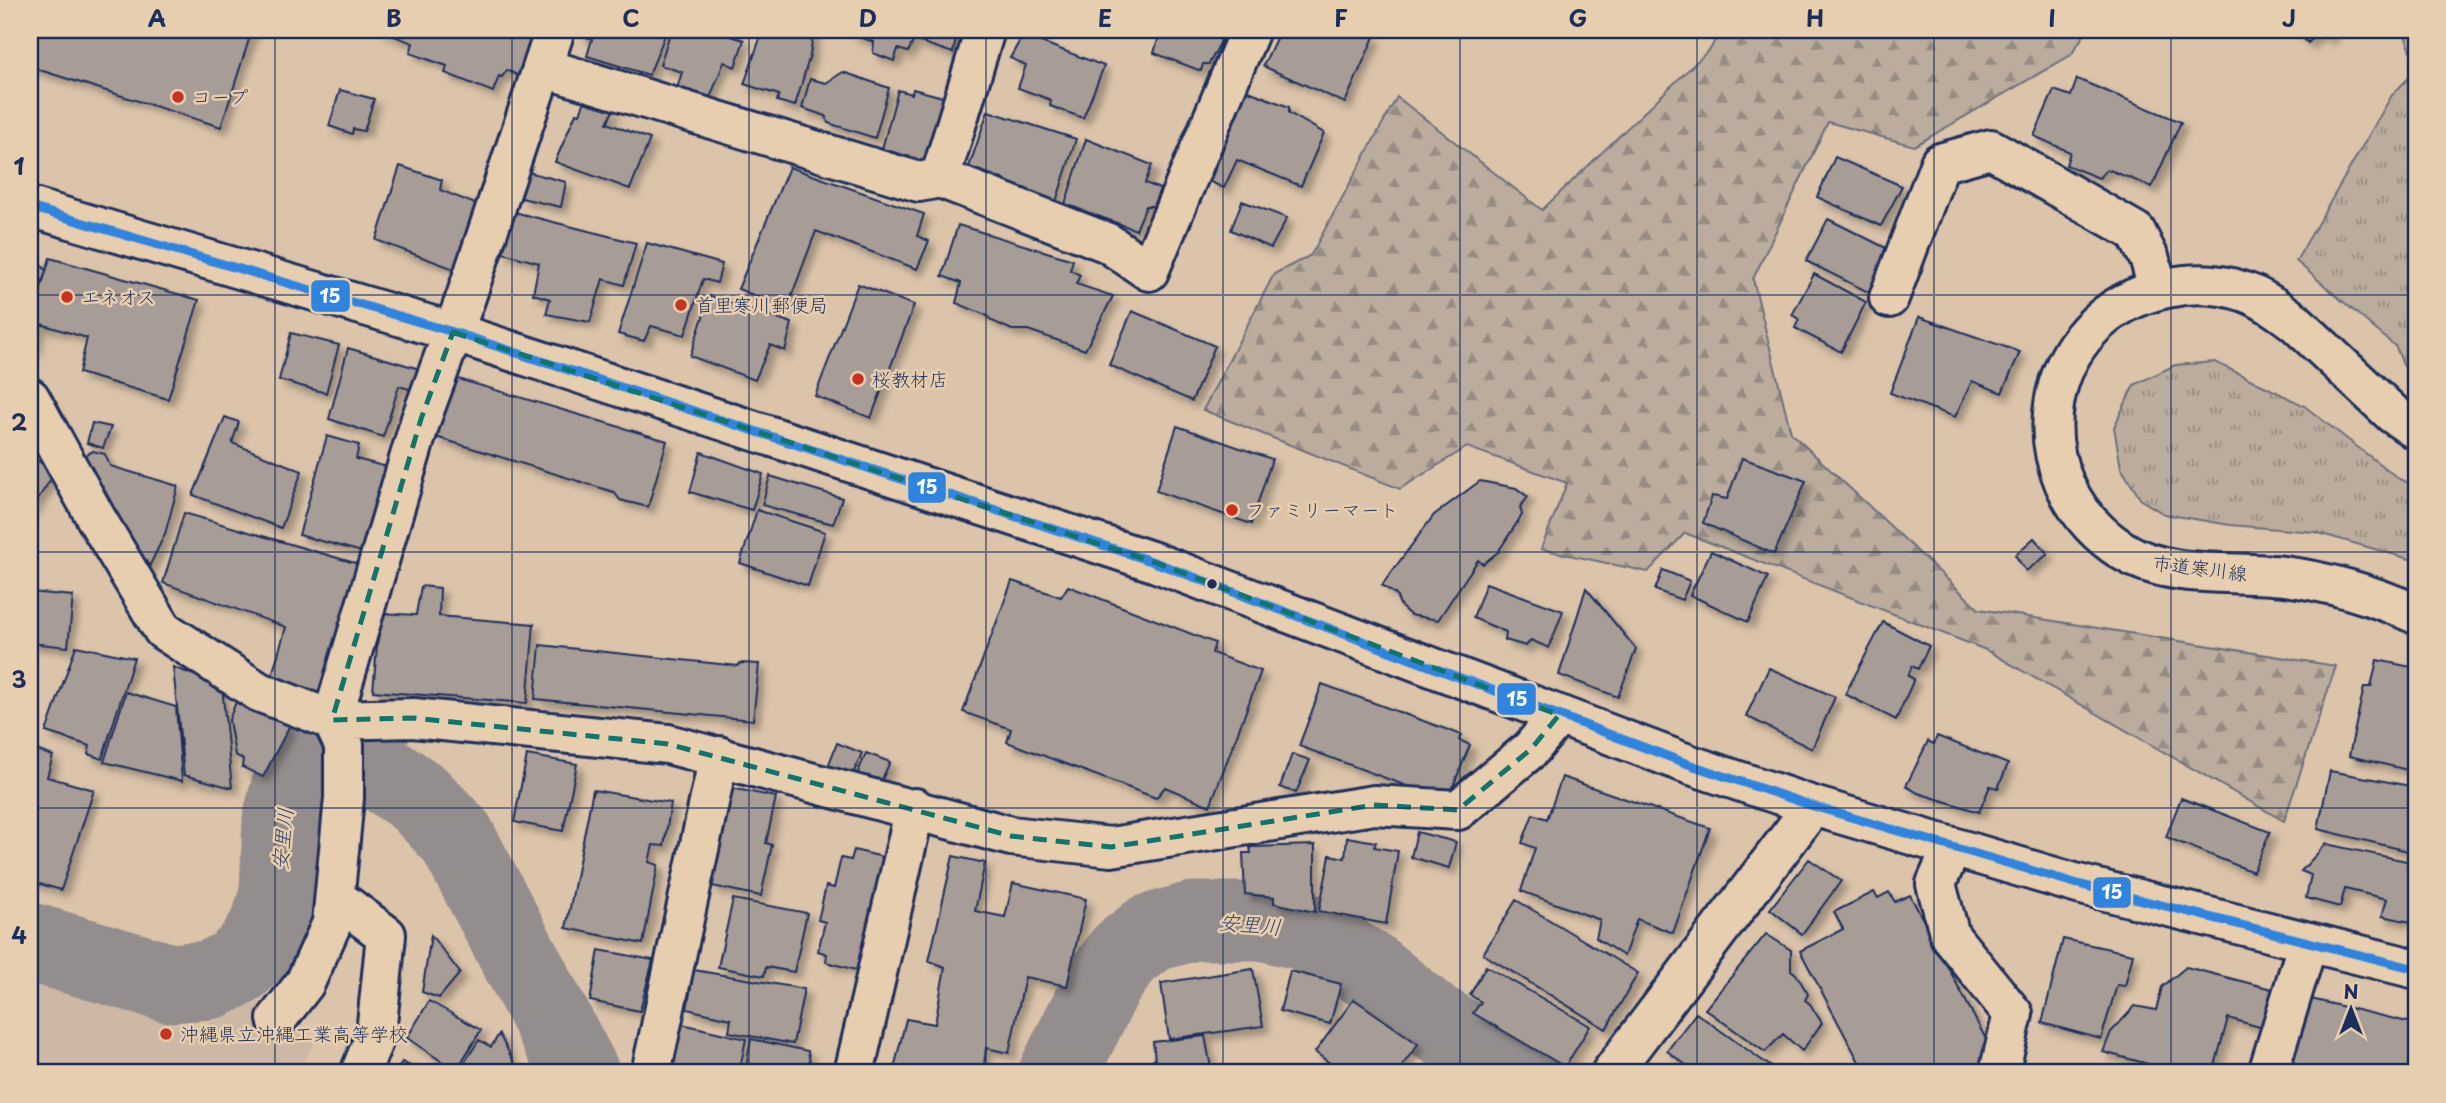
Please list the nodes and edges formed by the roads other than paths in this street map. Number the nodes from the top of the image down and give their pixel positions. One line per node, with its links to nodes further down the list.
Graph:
1 (555, 30): 4 (street)
2 (985, 30): 5 (street)
3 (1250, 30): 5 (street)
4 (544, 68): 5 (street); 9 (street)
5 (940, 178)
6 (30, 207): 9 (street)
7 (2158, 289): 8 (street); 11 (street, 市道寒川線); 12 (street, 市道寒川線)
8 (1889, 298)
9 (453, 332): 13 (street); 14 (street)
10 (30, 398): 14 (street)
11 (2416, 430)
12 (2416, 614)
13 (1559, 715): 16 (street); 17 (street)
14 (338, 732): 15 (street); 19 (street)
15 (719, 756): 17 (street); 24 (street)
16 (1813, 806): 18 (street); 26 (street)
17 (915, 808): 25 (street)
18 (1952, 848): 20 (street); 27 (street)
19 (335, 897): 22 (street); 23 (street)
20 (2308, 942): 21 (street); 28 (street)
21 (2416, 969)
22 (277, 1018)
23 (360, 1073)
24 (651, 1073)
25 (854, 1073)
26 (1612, 1073)
27 (1999, 1073)
28 (2268, 1073)

